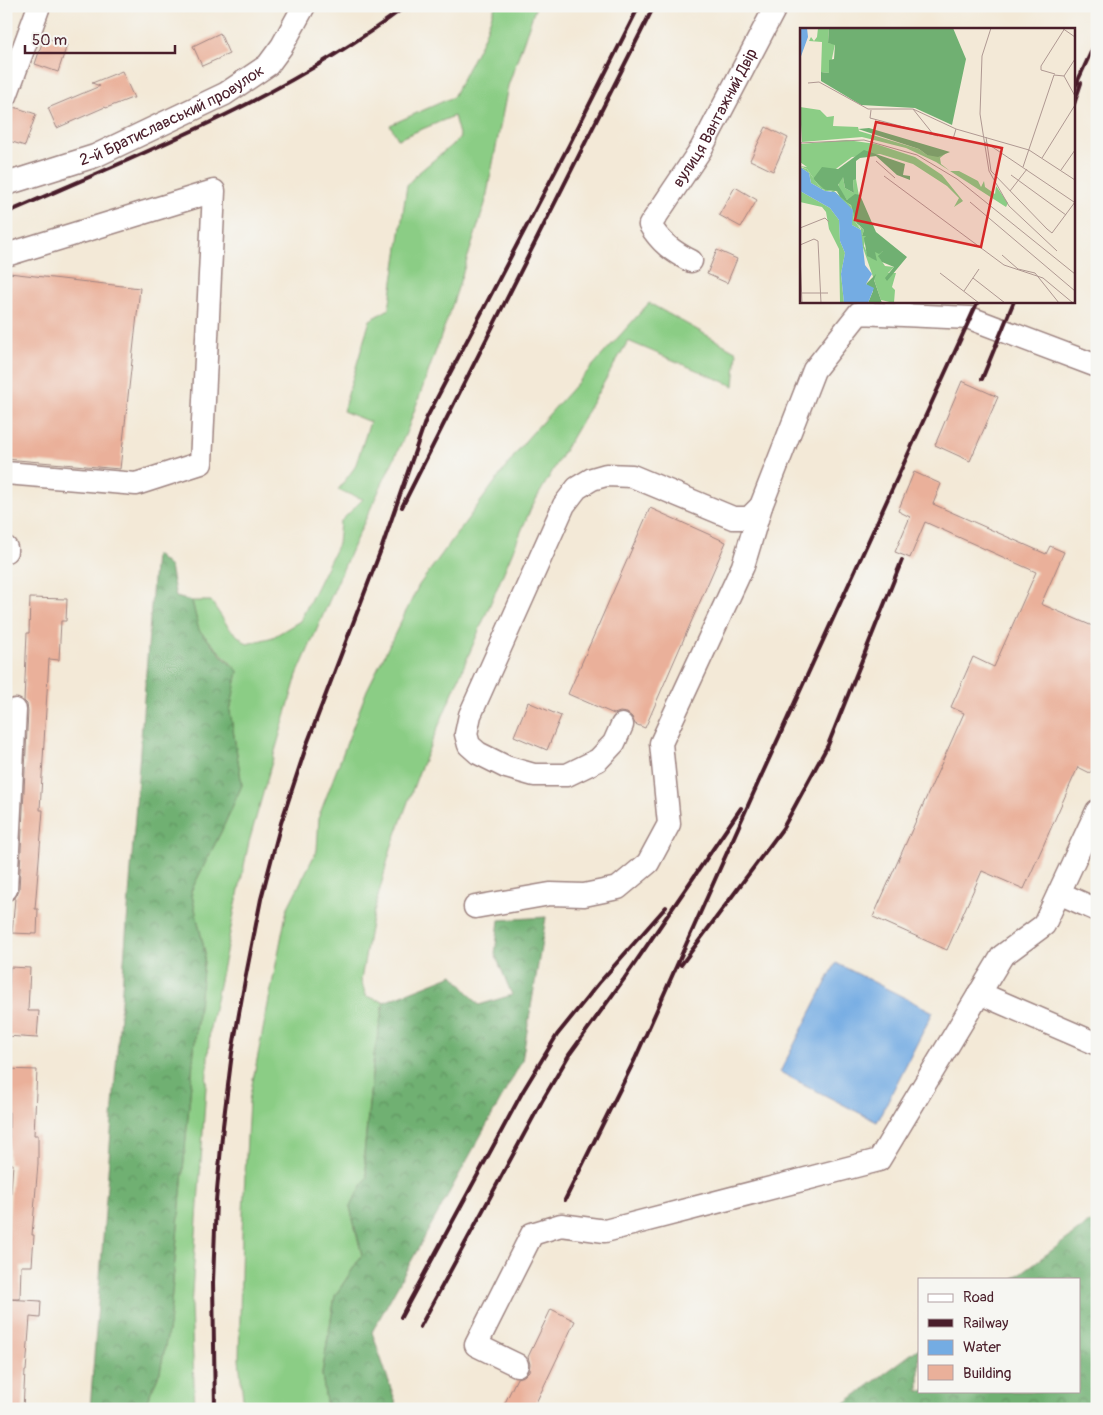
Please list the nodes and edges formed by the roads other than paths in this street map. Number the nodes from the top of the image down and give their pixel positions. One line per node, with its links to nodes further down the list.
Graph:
1 (38, 6): 4 (street)
2 (304, 6): 5 (street, 2-й Братиславський провулок)
3 (776, 6): 7 (street, вулиця Вантажний Двір)
4 (6, 96)
5 (6, 184)
6 (6, 256): 9 (street)
7 (691, 261)
8 (1097, 366): 10 (street)
9 (6, 473)
10 (761, 506): 12 (street); 17 (street)
11 (15, 710): 13 (street)
12 (622, 725)
13 (9, 765): 15 (street)
14 (1096, 815): 16 (street)
15 (6, 889)
16 (1058, 893): 18 (street); 19 (street)
17 (475, 907)
18 (1097, 910)
19 (979, 993): 20 (street); 21 (street)
20 (1097, 1044)
21 (517, 1365)

